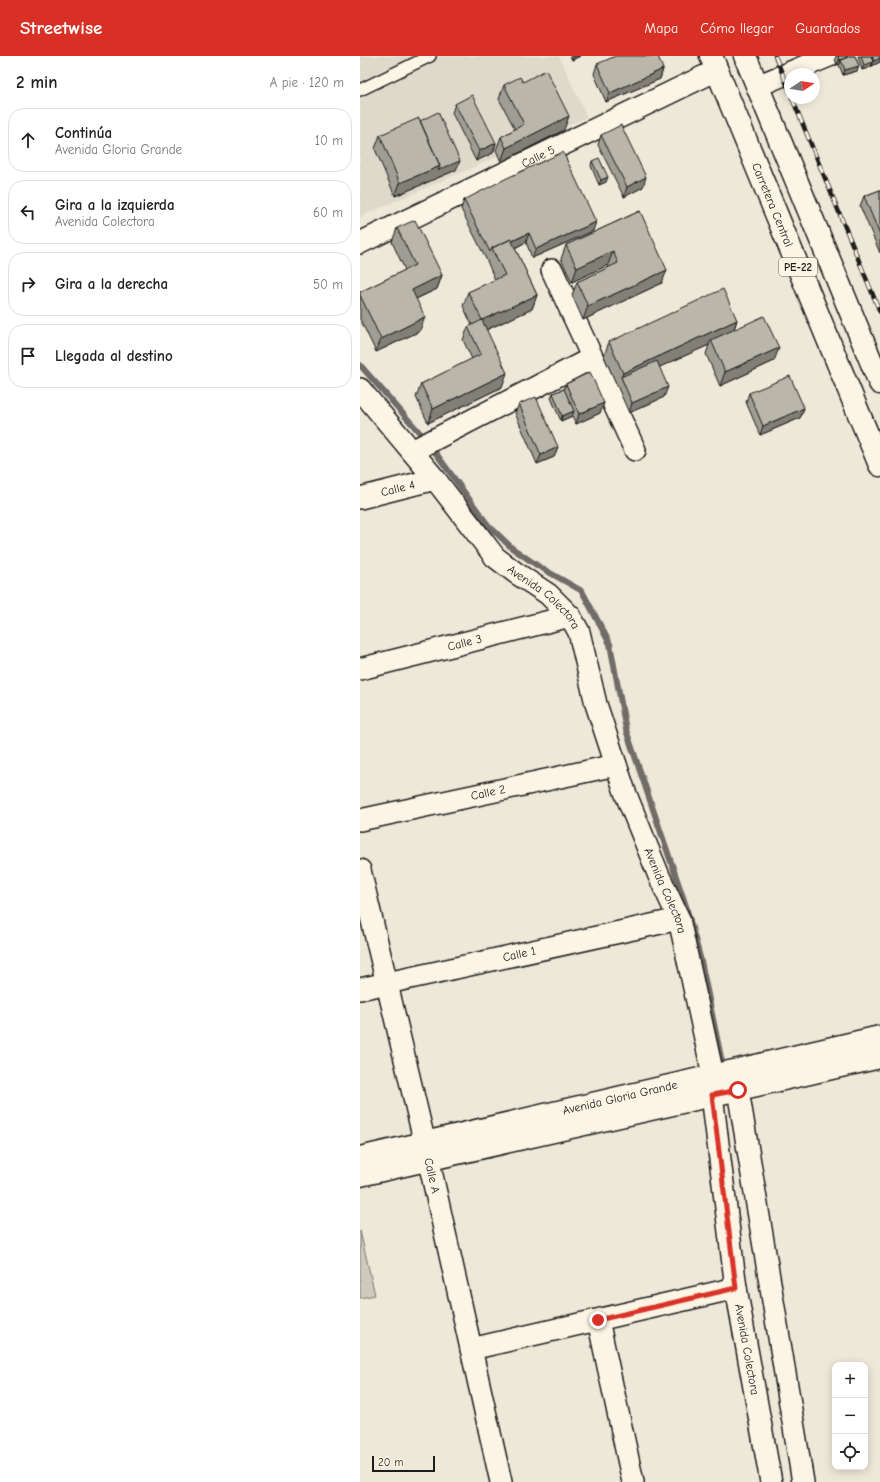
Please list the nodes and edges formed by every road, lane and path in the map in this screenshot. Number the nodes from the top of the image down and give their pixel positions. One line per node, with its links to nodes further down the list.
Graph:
1 (430, 56): 6 (lane)
2 (745, 56): 5 (main road, PE-22)
3 (828, 56): 5 (street)
4 (714, 63): 7 (street, Calle 5); 14 (main road, Carretera Central / PE-22)
5 (757, 86): 10 (main road, PE-22)
6 (360, 90)
7 (360, 243)
8 (552, 270): 9 (street)
9 (592, 358): 12 (street); 13 (street)
10 (880, 383)
11 (360, 389): 13 (street, Avenida Colectora)
12 (635, 450)
13 (412, 451): 15 (street, Avenida Colectora)
14 (880, 465)
15 (435, 479): 16 (street, Calle 4); 17 (street, Avenida Colectora)
16 (360, 498)
17 (570, 616): 18 (street, Calle 3); 19 (street, Avenida Colectora)
18 (360, 669)
19 (616, 765): 20 (street, Calle 2); 22 (street, Avenida Colectora)
20 (360, 820)
21 (360, 870): 23 (street, Calle A)
22 (679, 919): 23 (street, Calle 1); 27 (street, Avenida Colectora)
23 (386, 983): 24 (street, Calle 1); 29 (street, Calle A)
24 (360, 989)
25 (880, 1037): 27 (main road, Avenida Gloria Grande)
26 (880, 1057): 28 (main road, Avenida Gloria Grande)
27 (712, 1085): 28 (main road, Avenida Gloria Grande); 29 (main road, Avenida Gloria Grande); 32 (street, Avenida Colectora)
28 (738, 1090): 38 (street)
29 (427, 1152): 30 (main road, Avenida Gloria Grande); 31 (main road, Avenida Gloria Grande); 34 (street, Calle A)
30 (360, 1158)
31 (360, 1175)
32 (736, 1288): 33 (street); 37 (street, Avenida Colectora)
33 (598, 1320): 34 (street); 36 (street)
34 (471, 1349): 35 (street, Calle A)
35 (501, 1482)
36 (633, 1482)
37 (771, 1482)
38 (803, 1482)

